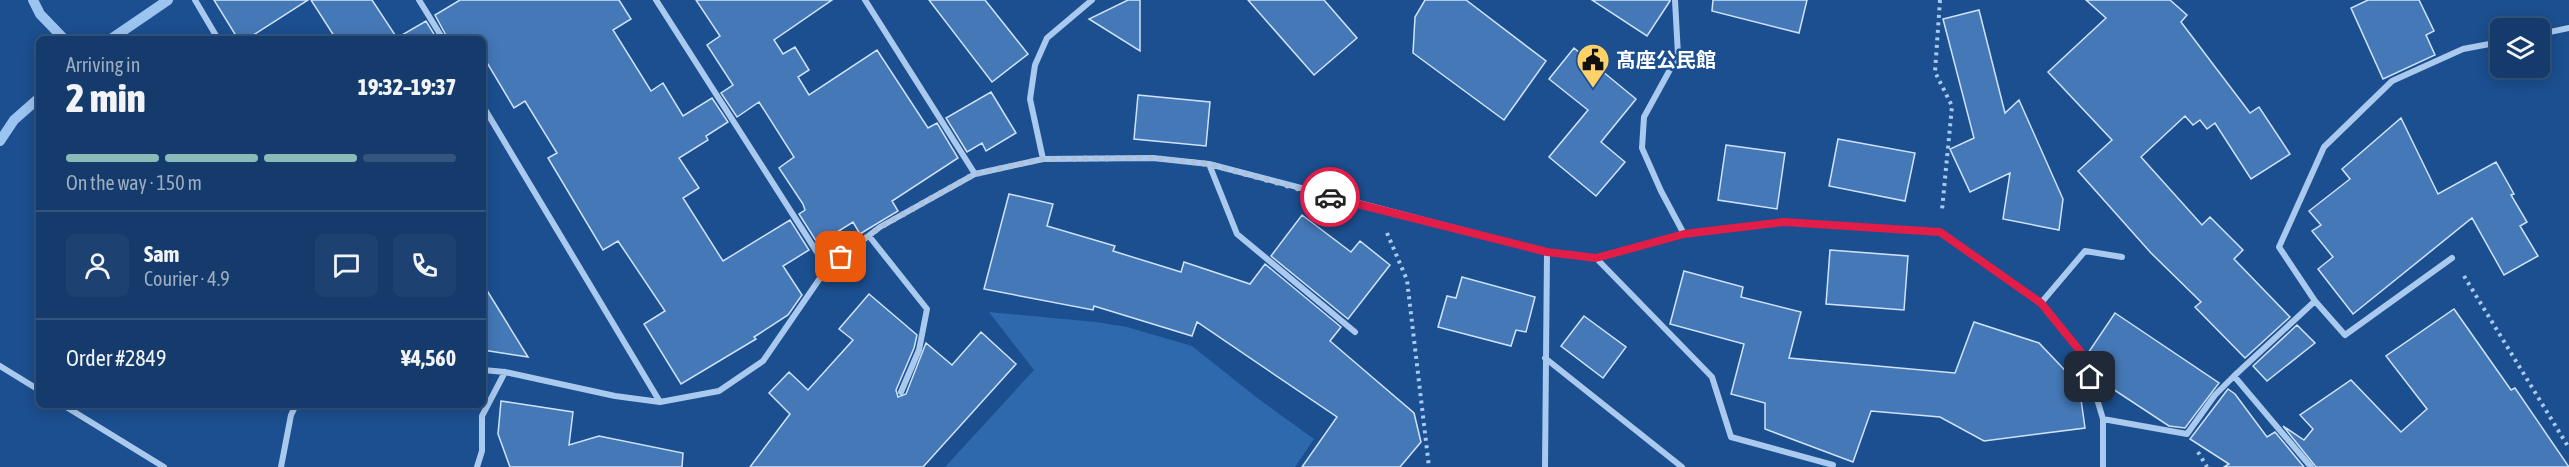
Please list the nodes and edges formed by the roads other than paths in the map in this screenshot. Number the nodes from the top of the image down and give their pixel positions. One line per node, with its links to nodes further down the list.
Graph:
1 (195, 0): 9 (street)
2 (419, 0): 10 (street)
3 (656, 0): 22 (street)
4 (865, 0): 15 (street)
5 (1092, 0): 13 (street)
6 (1674, 0): 16 (street)
7 (2569, 28): 8 (street)
8 (2550, 32)
9 (216, 36)
10 (441, 36)
11 (2490, 44): 23 (street)
12 (486, 111): 33 (street)
13 (1043, 159): 14 (street); 15 (street)
14 (1209, 164): 18 (street); 25 (street)
15 (975, 174): 17 (street)
16 (1684, 234): 20 (street); 24 (street)
17 (869, 236): 22 (street); 32 (street)
18 (1547, 252): 20 (street); 26 (street)
19 (2122, 257): 24 (street)
20 (1596, 258): 42 (street)
21 (2452, 258): 23 (street)
22 (827, 268): 33 (street)
23 (2315, 301): 30 (street)
24 (2041, 303): 36 (street)
25 (1355, 332)
26 (1545, 358): 40 (street); 41 (street)
27 (0, 366): 31 (street)
28 (486, 370): 29 (street)
29 (505, 372): 33 (street); 39 (street)
30 (2234, 376): 36 (street); 44 (street)
31 (36, 388)
32 (901, 392)
33 (660, 402)
34 (68, 408): 37 (street)
35 (294, 408): 38 (street)
36 (2103, 419): 43 (street)
37 (164, 467)
38 (281, 467)
39 (477, 467)
40 (1545, 467)
41 (1682, 467)
42 (1832, 467)
43 (2103, 467)
44 (2311, 467)

